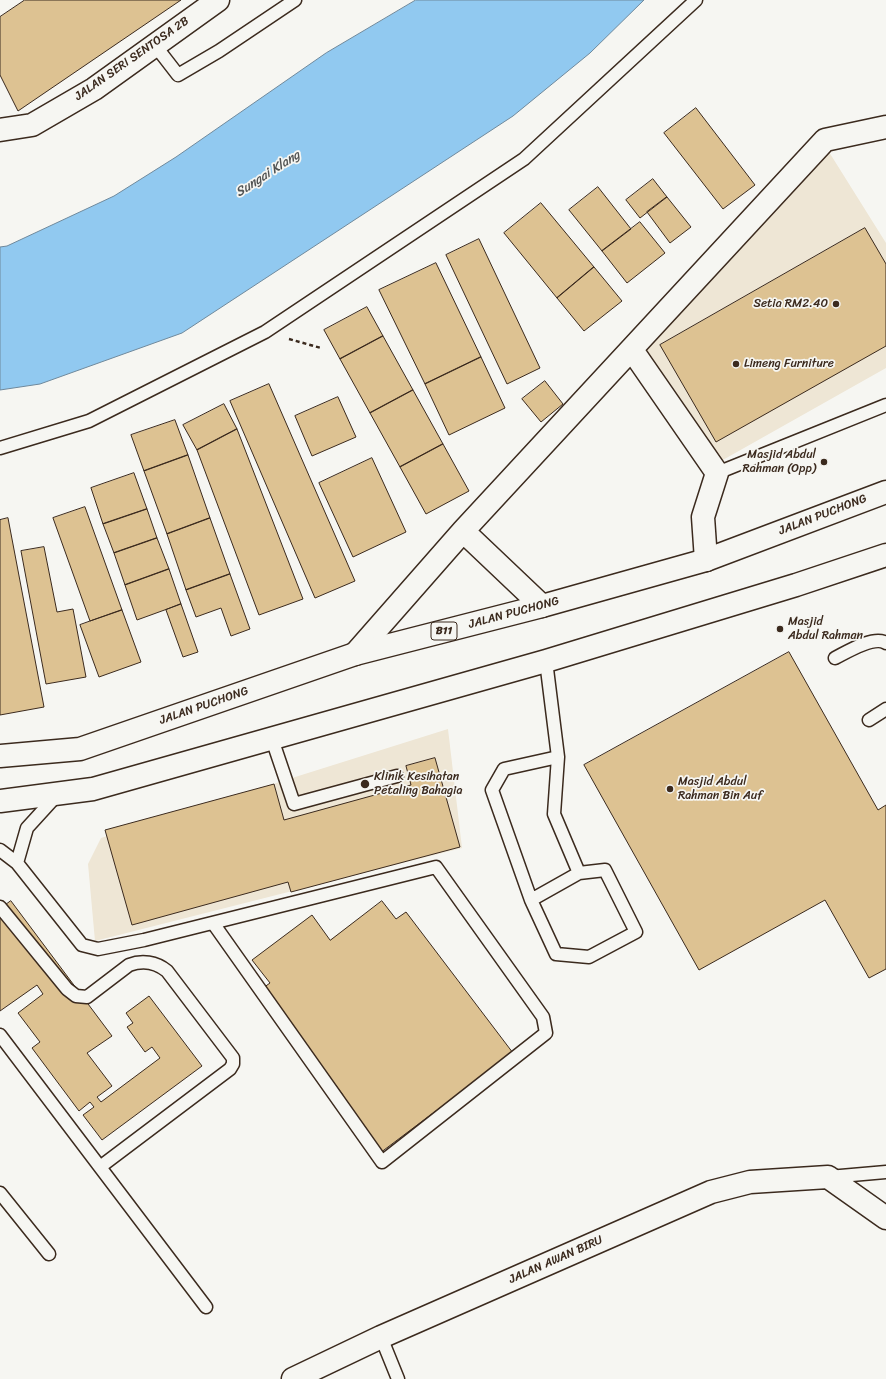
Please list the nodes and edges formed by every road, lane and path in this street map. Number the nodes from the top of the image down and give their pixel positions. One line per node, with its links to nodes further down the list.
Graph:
1 (218, 0): 4 (street, JALAN SERI SENTOSA 2B)
2 (295, 0): 4 (lane)
3 (696, 0): 7 (lane)
4 (154, 44): 6 (street, JALAN SERI SENTOSA 2B)
5 (886, 127): 9 (street)
6 (0, 130)
7 (265, 332): 8 (path); 11 (lane)
8 (321, 348)
9 (632, 350): 12 (street); 14 (street)
10 (886, 405): 12 (lane)
11 (0, 448)
12 (717, 473): 16 (street)
13 (886, 492): 16 (street, JALAN PUCHONG / B11)
14 (463, 532): 17 (street); 19 (street)
15 (886, 555): 21 (street)
16 (706, 560): 17 (street, JALAN PUCHONG / B11)
17 (542, 606): 19 (street, JALAN PUCHONG / B11)
18 (886, 643): 20 (lane)
19 (355, 654): 25 (street, JALAN PUCHONG / B11)
20 (835, 658)
21 (546, 661): 24 (street); 26 (lane)
22 (886, 710): 23 (lane)
23 (869, 720)
24 (272, 739): 27 (lane); 28 (street)
25 (0, 756)
26 (558, 757): 32 (lane); 33 (lane)
27 (397, 776)
28 (58, 794): 29 (street); 31 (lane)
29 (0, 801)
30 (0, 850): 31 (lane)
31 (17, 863): 35 (lane)
32 (578, 873): 33 (lane); 33 (lane)
33 (531, 900)
34 (0, 907): 37 (lane)
35 (213, 923): 35 (lane)
36 (0, 1035): 37 (lane)
37 (100, 1166): 43 (lane)
38 (886, 1172): 39 (lane, JALAN AWAN BIRU)
39 (828, 1177): 41 (street); 44 (street, JALAN AWAN BIRU)
40 (0, 1194): 42 (lane)
41 (886, 1218)
42 (49, 1254)
43 (206, 1307)
44 (381, 1337): 45 (street, JALAN AWAN BIRU); 46 (lane)
45 (293, 1379)
46 (398, 1379)

